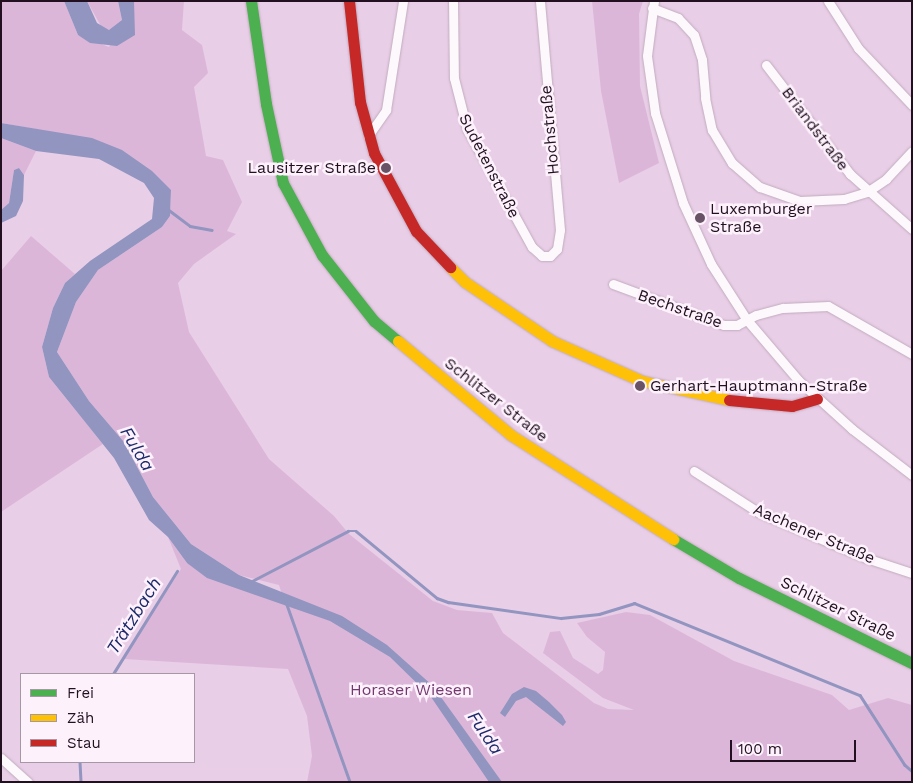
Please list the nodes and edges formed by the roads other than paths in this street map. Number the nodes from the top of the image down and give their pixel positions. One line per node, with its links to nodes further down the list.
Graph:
1 (251, 1): 22 (main road, Schlitzer Straße)
2 (349, 1): 10 (main road)
3 (403, 1): 10 (street)
4 (453, 1): 14 (street, Sudetenstraße)
5 (540, 1): 14 (street, Hochstraße)
6 (828, 1): 9 (street)
7 (653, 5): 12 (street); 16 (street)
8 (766, 65): 12 (street, Briandstraße)
9 (912, 105)
10 (368, 136): 18 (main road)
11 (912, 151): 12 (street)
12 (867, 192): 13 (street, Briandstraße)
13 (912, 229)
14 (550, 256)
15 (613, 284): 16 (street, Bechstraße)
16 (747, 320): 17 (street); 18 (street)
17 (912, 354)
18 (817, 399): 20 (street)
19 (694, 471): 21 (street, Aachener Straße)
20 (912, 475)
21 (912, 573)
22 (912, 662)
23 (1, 758): 24 (street)
24 (28, 782)

